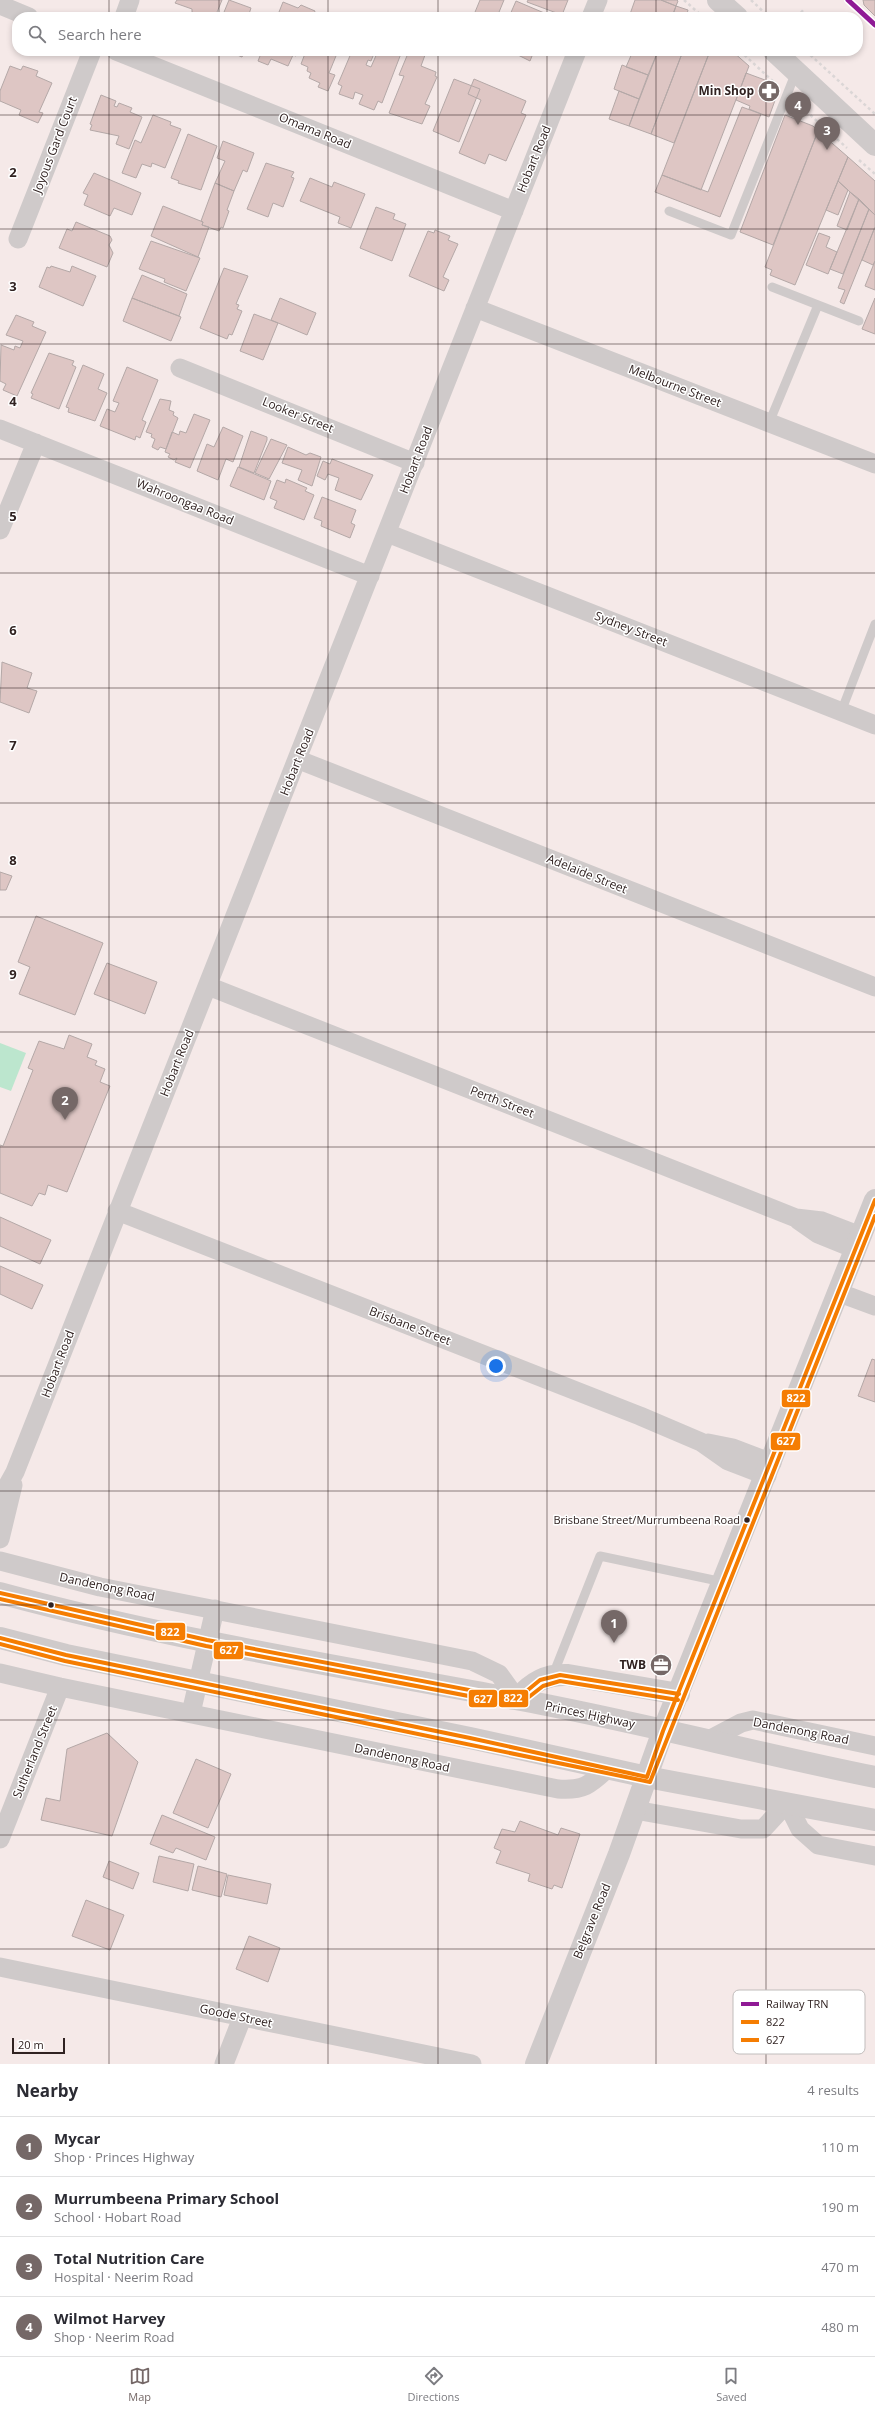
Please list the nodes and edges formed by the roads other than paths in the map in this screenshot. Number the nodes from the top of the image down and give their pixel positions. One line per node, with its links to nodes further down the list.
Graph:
1 (130, 0): 6 (street)
2 (598, 0): 7 (street)
3 (718, 0): 8 (main road)
4 (0, 5): 5 (street)
5 (17, 12)
6 (126, 12)
7 (593, 12)
8 (731, 12)
9 (90, 56): 17 (street, Joyous Gard Court)
10 (128, 56): 15 (street, Omama Road)
11 (575, 56): 15 (street, Hobart Road)
12 (779, 56): 13 (main road)
13 (796, 72): 14 (main road); 16 (lane)
14 (875, 145)
15 (514, 211): 20 (street, Hobart Road)
16 (669, 211)
17 (18, 239)
18 (772, 287): 19 (lane)
19 (818, 305): 21 (lane); 23 (lane)
20 (475, 308): 23 (street, Melbourne Street); 26 (street, Hobart Road)
21 (860, 321)
22 (180, 368): 26 (street, Looker Street)
23 (769, 423): 27 (street, Melbourne Street)
24 (0, 429): 25 (street, Wahroongaa Road)
25 (36, 443): 28 (street); 30 (street, Wahroongaa Road)
26 (415, 463): 29 (street, Hobart Road)
27 (875, 464)
28 (0, 530)
29 (387, 533): 30 (street, Hobart Road); 32 (street, Sydney Street)
30 (370, 576): 34 (street, Hobart Road)
31 (875, 624): 32 (lane)
32 (841, 712): 33 (street, Sydney Street)
33 (875, 725)
34 (299, 760): 35 (street, Hobart Road); 36 (street, Adelaide Street)
35 (208, 986): 38 (street, Hobart Road); 39 (street, Perth Street)
36 (875, 987)
37 (875, 1200): 39 (main road, Belgrave Road)
38 (117, 1211): 42 (street, Brisbane Street); 43 (street, Hobart Road)
39 (858, 1243): 40 (main road, Belgrave Road)
40 (837, 1292): 41 (street); 42 (main road, Belgrave Road)
41 (875, 1306)
42 (769, 1470): 48 (main road, Belgrave Road)
43 (15, 1472): 44 (street, Hobart Road); 45 (street, Hobart Road)
44 (0, 1499)
45 (0, 1539)
46 (0, 1558): 47 (street)
47 (0, 1562): 50 (street, Dandenong Road)
48 (724, 1582): 54 (lane); 57 (main road, Belgrave Road)
49 (0, 1593): 52 (main road, Princes Highway)
50 (215, 1609): 52 (street); 58 (street, Dandenong Road)
51 (0, 1638): 55 (main road)
52 (208, 1640): 55 (street); 58 (main road, Princes Highway)
53 (0, 1673): 56 (street, Dandenong Road)
54 (553, 1675): 57 (main road); 58 (main road)
55 (199, 1682): 59 (street); 63 (main road)
56 (60, 1688): 59 (street, Dandenong Road); 69 (street, Sutherland Street)
57 (679, 1694): 60 (main road, Belgrave Road)
58 (517, 1699): 60 (main road, Princes Highway)
59 (191, 1713): 63 (street, Dandenong Road)
60 (663, 1731): 61 (main road, Princes Highway); 64 (main road, Belgrave Road)
61 (707, 1741): 62 (street, Dandenong Road); 65 (main road, Princes Highway)
62 (875, 1746)
63 (608, 1768): 64 (main road)
64 (647, 1777): 66 (main road); 67 (main road, Belgrave Road)
65 (875, 1777)
66 (787, 1803): 67 (street); 68 (main road); 70 (street)
67 (635, 1810): 75 (main road, Belgrave Road)
68 (875, 1820)
69 (0, 1839)
70 (875, 1856)
71 (0, 1966): 72 (street, Goode Street)
72 (242, 2018): 73 (street); 74 (street, Goode Street)
73 (224, 2064)
74 (472, 2064)
75 (536, 2064)

